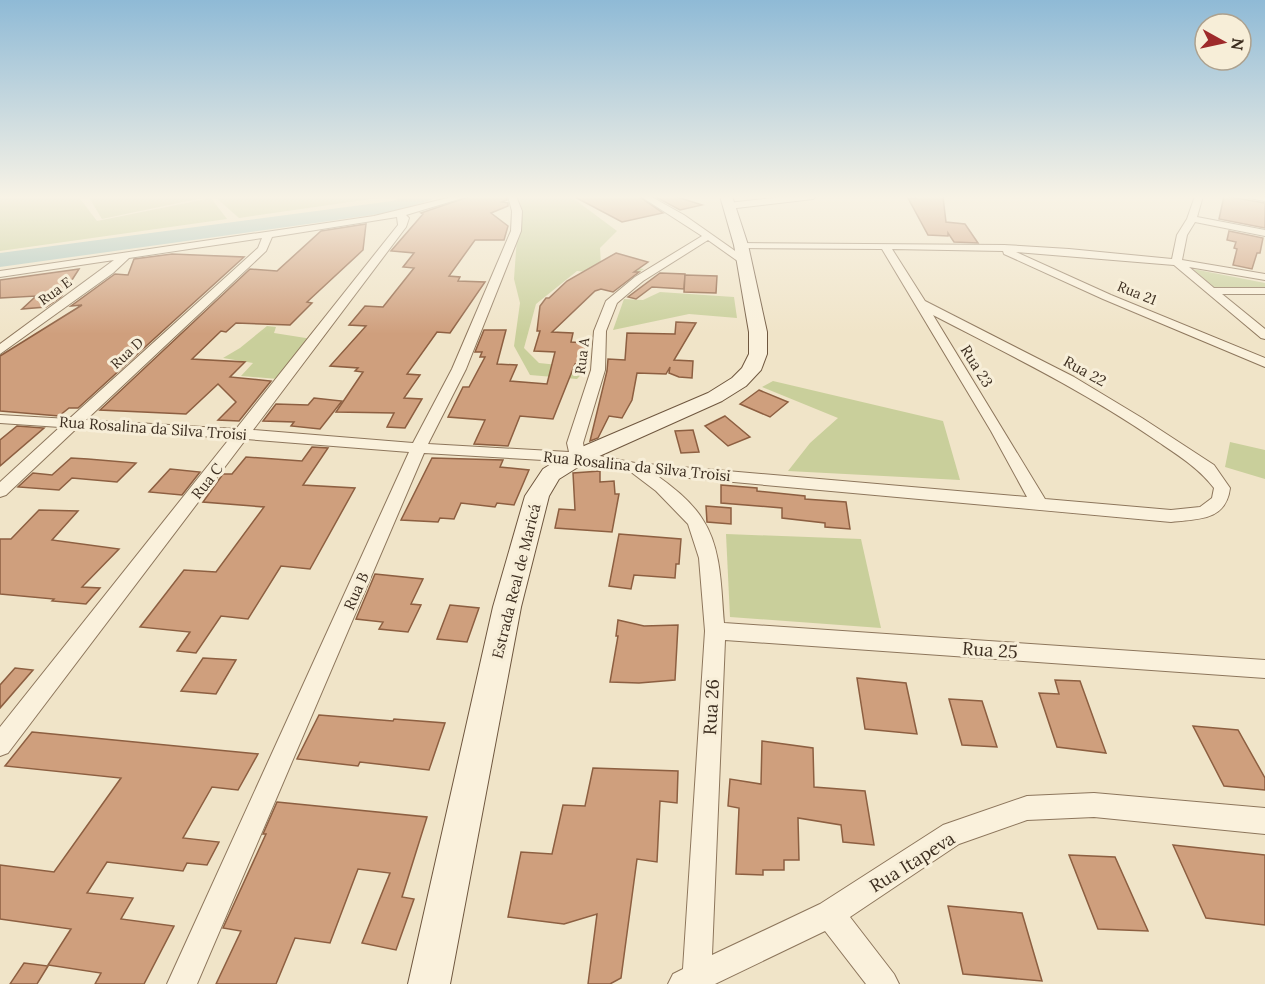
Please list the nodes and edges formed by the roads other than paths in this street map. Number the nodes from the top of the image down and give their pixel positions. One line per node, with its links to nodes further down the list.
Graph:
1 (211, 242): 12 (street)
2 (265, 242): 23 (street, Rua D)
3 (390, 242): 24 (street, Rua C)
4 (511, 242): 25 (street, Rua B)
5 (699, 242): 26 (street, Rua A)
6 (718, 242): 11 (street)
7 (739, 242): 11 (main road, Estrada Real de Maricá)
8 (1180, 242): 13 (street)
9 (885, 246): 10 (street); 11 (street); 18 (street, Rua 23)
10 (999, 248): 13 (street); 21 (street, Rua 21)
11 (742, 253): 26 (main road, Estrada Real de Maricá)
12 (126, 255): 14 (street); 20 (street, Rua E)
13 (1176, 262): 15 (street); 16 (street)
14 (0, 274)
15 (1265, 277)
16 (1211, 291): 17 (street); 19 (street)
17 (1265, 291)
18 (919, 303): 28 (street, Rua 22); 30 (street, Rua 23)
19 (1265, 334)
20 (0, 350)
21 (1265, 363)
22 (0, 419): 23 (street, Rua Rosalina da Silva Troisi)
23 (74, 423): 24 (street, Rua Rosalina da Silva Troisi); 29 (street, Rua D)
24 (243, 434): 25 (street, Rua Rosalina da Silva Troisi); 33 (street, Rua C)
25 (418, 448): 26 (street, Rua Rosalina da Silva Troisi); 37 (street, Rua B)
26 (578, 457): 27 (street, Rua Rosalina da Silva Troisi); 38 (main road, Estrada Real de Maricá)
27 (635, 468): 30 (street, Rua Rosalina da Silva Troisi); 31 (street, Rua 26)
28 (1222, 488): 30 (street, Rua Rosalina da Silva Troisi)
29 (0, 491)
30 (1040, 505)
31 (715, 631): 32 (street, Rua 25); 36 (street, Rua 26)
32 (1265, 669)
33 (0, 745)
34 (1265, 821): 35 (street, Rua Itapeva)
35 (830, 914): 36 (street, Rua Itapeva); 39 (street)
36 (690, 980)
37 (182, 984)
38 (429, 984)
39 (884, 984)

